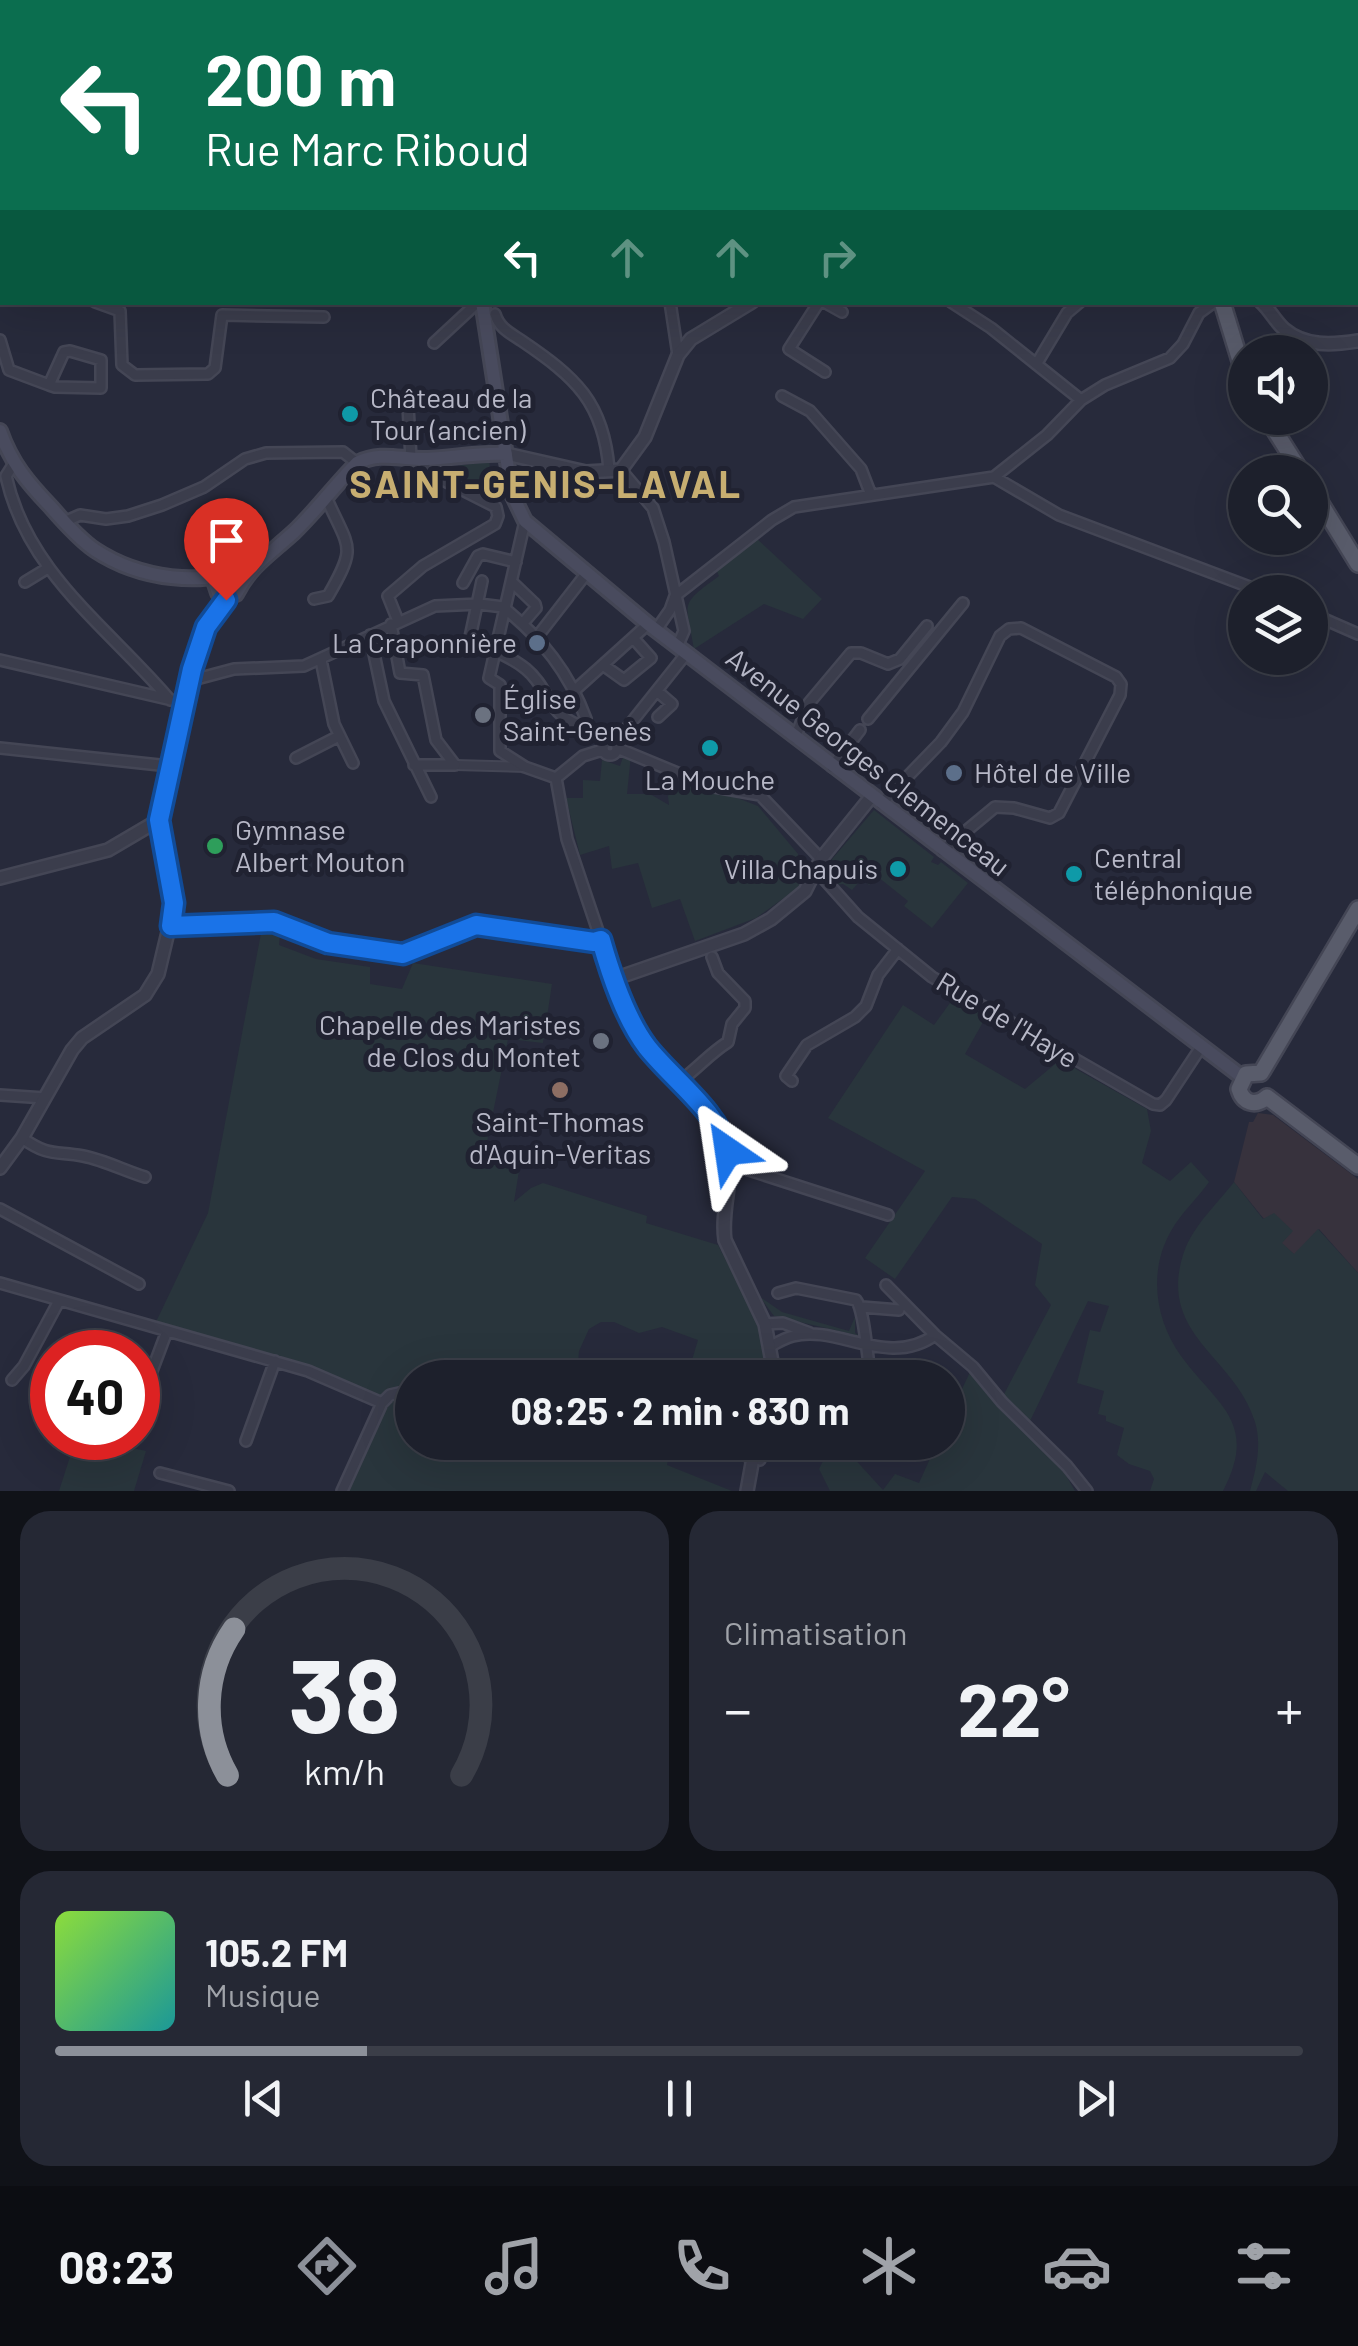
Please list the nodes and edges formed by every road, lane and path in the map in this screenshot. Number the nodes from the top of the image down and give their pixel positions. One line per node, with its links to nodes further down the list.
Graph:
1 (104, 305): 16 (street)
2 (476, 305): 22 (street)
3 (480, 305): 17 (main road, Avenue Georges Clemenceau)
4 (497, 305): 17 (street)
5 (670, 305): 23 (street)
6 (747, 305): 23 (street)
7 (819, 305): 25 (street)
8 (827, 305): 15 (street)
9 (957, 305): 24 (street)
10 (1076, 305): 24 (street)
11 (1210, 305): 28 (street)
12 (1223, 305): 18 (main road)
13 (1232, 305): 19 (main road)
14 (1264, 305): 21 (street)
15 (842, 312)
16 (324, 317)
17 (490, 317): 33 (main road, Avenue Georges Clemenceau); 37 (street)
18 (1232, 335)
19 (1241, 335)
20 (0, 340): 26 (street)
21 (1358, 341)
22 (434, 343)
23 (678, 355): 37 (street)
24 (1037, 363): 28 (street)
25 (825, 372)
26 (49, 386): 26 (street)
27 (782, 396): 41 (street)
28 (1082, 400): 39 (street)
29 (408, 406): 30 (street)
30 (410, 429): 31 (street); 34 (street)
31 (390, 430)
32 (0, 431): 36 (main road)
33 (506, 454): 34 (main road); 37 (street); 40 (main road, Avenue Georges Clemenceau)
34 (418, 459): 35 (main road); 43 (street)
35 (357, 463): 42 (main road); 46 (street)
36 (13, 465): 38 (street); 46 (main road); 49 (street)
37 (615, 470): 57 (street)
38 (0, 472)
39 (994, 477): 41 (street); 51 (street)
40 (512, 494): 43 (street); 45 (main road, Avenue Georges Clemenceau)
41 (871, 495): 57 (street)
42 (326, 497): 56 (main road); 58 (street)
43 (488, 502): 63 (street)
44 (1328, 515): 48 (main road)
45 (526, 521): 47 (street); 50 (main road, Avenue Georges Clemenceau)
46 (64, 522): 56 (main road)
47 (516, 562): 54 (street); 55 (street)
48 (1358, 564)
49 (48, 568): 53 (street); 79 (street)
50 (586, 574): 66 (main road, Avenue Georges Clemenceau); 69 (street)
51 (1228, 578)
52 (482, 581): 60 (street)
53 (25, 582)
54 (463, 582)
55 (512, 582): 61 (street); 64 (street)
56 (226, 585): 76 (street)
57 (675, 596): 66 (street); 72 (street)
58 (314, 598)
59 (964, 603): 82 (street)
60 (479, 604): 61 (street); 63 (street); 71 (street)
61 (503, 607): 64 (street); 71 (street)
62 (1328, 621): 67 (street)
63 (394, 622): 68 (street); 92 (street)
64 (522, 623): 69 (street)
65 (927, 626): 86 (street)
66 (652, 627): 70 (street); 72 (main road, Avenue Georges Clemenceau)
67 (1358, 634)
68 (370, 635): 74 (street); 91 (street)
69 (537, 636): 77 (street)
70 (634, 638): 75 (street); 75 (street)
71 (494, 650): 83 (street); 94 (street)
72 (682, 651): 78 (street); 86 (main road, Avenue Georges Clemenceau)
73 (0, 660): 79 (street)
74 (321, 660): 76 (street); 85 (street)
75 (603, 664): 77 (street)
76 (189, 681): 80 (street)
77 (576, 690): 83 (street)
78 (657, 691): 81 (street); 87 (street)
79 (170, 700): 80 (street)
80 (184, 703): 93 (street)
81 (658, 718)
82 (868, 718)
83 (580, 724): 87 (street)
84 (860, 730): 95 (street)
85 (339, 736): 89 (street); 90 (street)
86 (795, 738): 95 (main road, Avenue Georges Clemenceau)
87 (605, 742): 96 (street); 101 (street, Rue de l'Haye)
88 (0, 748): 93 (street)
89 (296, 758)
90 (352, 762)
91 (414, 765): 92 (street); 97 (street)
92 (455, 765): 94 (street)
93 (169, 766): 99 (street)
94 (526, 766): 96 (street)
95 (832, 767): 98 (main road, Avenue Georges Clemenceau)
96 (556, 778): 105 (street)
97 (431, 796)
98 (876, 800): 100 (main road, Avenue Georges Clemenceau); 100 (street); 101 (street)
99 (159, 820): 102 (street); 104 (street)
100 (942, 851): 109 (main road, Avenue Georges Clemenceau)
101 (818, 864): 106 (street, Rue de l'Haye); 108 (street)
102 (0, 878)
103 (1358, 909): 110 (main road)
104 (171, 926): 105 (street); 115 (street)
105 (601, 940): 108 (street)
106 (898, 950): 109 (street, Rue de l'Haye); 112 (street)
107 (712, 956): 113 (street)
108 (614, 980): 113 (street)
109 (1201, 1048): 111 (main road, Avenue Georges Clemenceau)
110 (1261, 1072): 111 (main road); 116 (main road)
111 (1242, 1077): 116 (main road)
112 (792, 1081)
113 (679, 1082): 118 (street)
114 (0, 1095): 115 (street)
115 (44, 1098): 117 (street)
116 (1267, 1098): 119 (main road)
117 (22, 1138): 120 (street); 121 (street)
118 (730, 1164): 123 (street); 131 (street)
119 (1358, 1166)
120 (0, 1168)
121 (145, 1178)
122 (0, 1209): 125 (street)
123 (888, 1215)
124 (0, 1283): 128 (street)
125 (138, 1284)
126 (886, 1285): 134 (street)
127 (778, 1293): 129 (street)
128 (58, 1301): 132 (street); 141 (street)
129 (862, 1307): 130 (street); 136 (street)
130 (899, 1310)
131 (765, 1324): 133 (street); 135 (street)
132 (167, 1331): 137 (street); 140 (street)
133 (812, 1335): 135 (street); 136 (street)
134 (935, 1335): 136 (street); 153 (street)
135 (771, 1346): 138 (street)
136 (864, 1346): 139 (street)
137 (160, 1350)
138 (772, 1360)
139 (867, 1360)
140 (276, 1361): 143 (street); 144 (street)
141 (12, 1380)
142 (395, 1394): 143 (street)
143 (382, 1403): 151 (street)
144 (246, 1441)
145 (748, 1460): 148 (street)
146 (756, 1460): 148 (street)
147 (757, 1460): 148 (street)
148 (755, 1463): 152 (street)
149 (160, 1473): 150 (street)
150 (229, 1491)
151 (342, 1491)
152 (748, 1491)
153 (1087, 1491)

